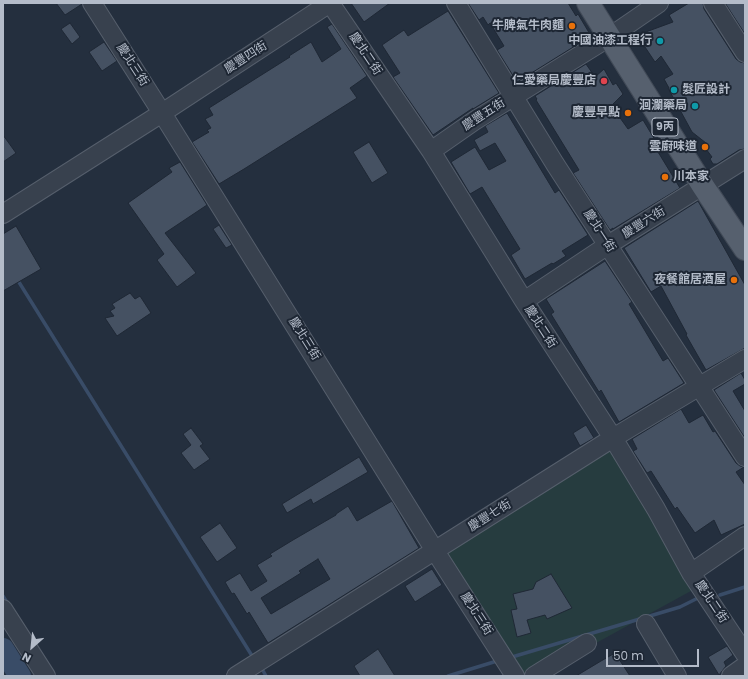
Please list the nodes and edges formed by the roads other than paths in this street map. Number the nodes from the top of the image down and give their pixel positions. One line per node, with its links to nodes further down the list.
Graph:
1 (92, 3): 10 (street, 慶北三街)
2 (330, 3): 10 (street, 慶豐四街); 11 (street, 慶北二街)
3 (456, 3): 9 (street, 慶北一街)
4 (588, 3): 7 (main road, 9丙)
5 (659, 3): 7 (street, 慶豐五街)
6 (714, 3): 8 (street)
7 (608, 37): 9 (street, 慶豐五街); 13 (main road, 9丙)
8 (745, 53)
9 (513, 97): 11 (street, 慶豐五街); 15 (street, 慶北一街)
10 (162, 113): 14 (street, 慶豐四街); 23 (street, 慶北三街)
11 (431, 151): 17 (street, 慶北二街)
12 (745, 159): 13 (street, 慶豐六街)
13 (703, 186): 15 (street, 慶豐六街); 16 (main road, 9丙)
14 (3, 214)
15 (608, 245): 17 (street, 慶豐六街); 19 (street, 慶北一街)
16 (745, 249)
17 (524, 301): 20 (street, 慶北二街)
18 (745, 359): 19 (street, 慶豐七街)
19 (698, 386): 20 (street, 慶豐七街); 21 (street, 慶北一街)
20 (613, 438): 23 (street, 慶豐七街); 24 (street, 慶北二街)
21 (745, 457)
22 (745, 536): 24 (street)
23 (435, 550): 31 (street, 慶豐七街); 32 (street, 慶北三街)
24 (691, 573): 28 (street, 慶北二街)
25 (3, 609): 30 (street)
26 (646, 624): 34 (street)
27 (587, 643): 33 (street)
28 (745, 654)
29 (745, 666): 35 (street)
30 (46, 676)
31 (236, 676)
32 (515, 676)
33 (534, 676)
34 (677, 676)
35 (731, 676)

